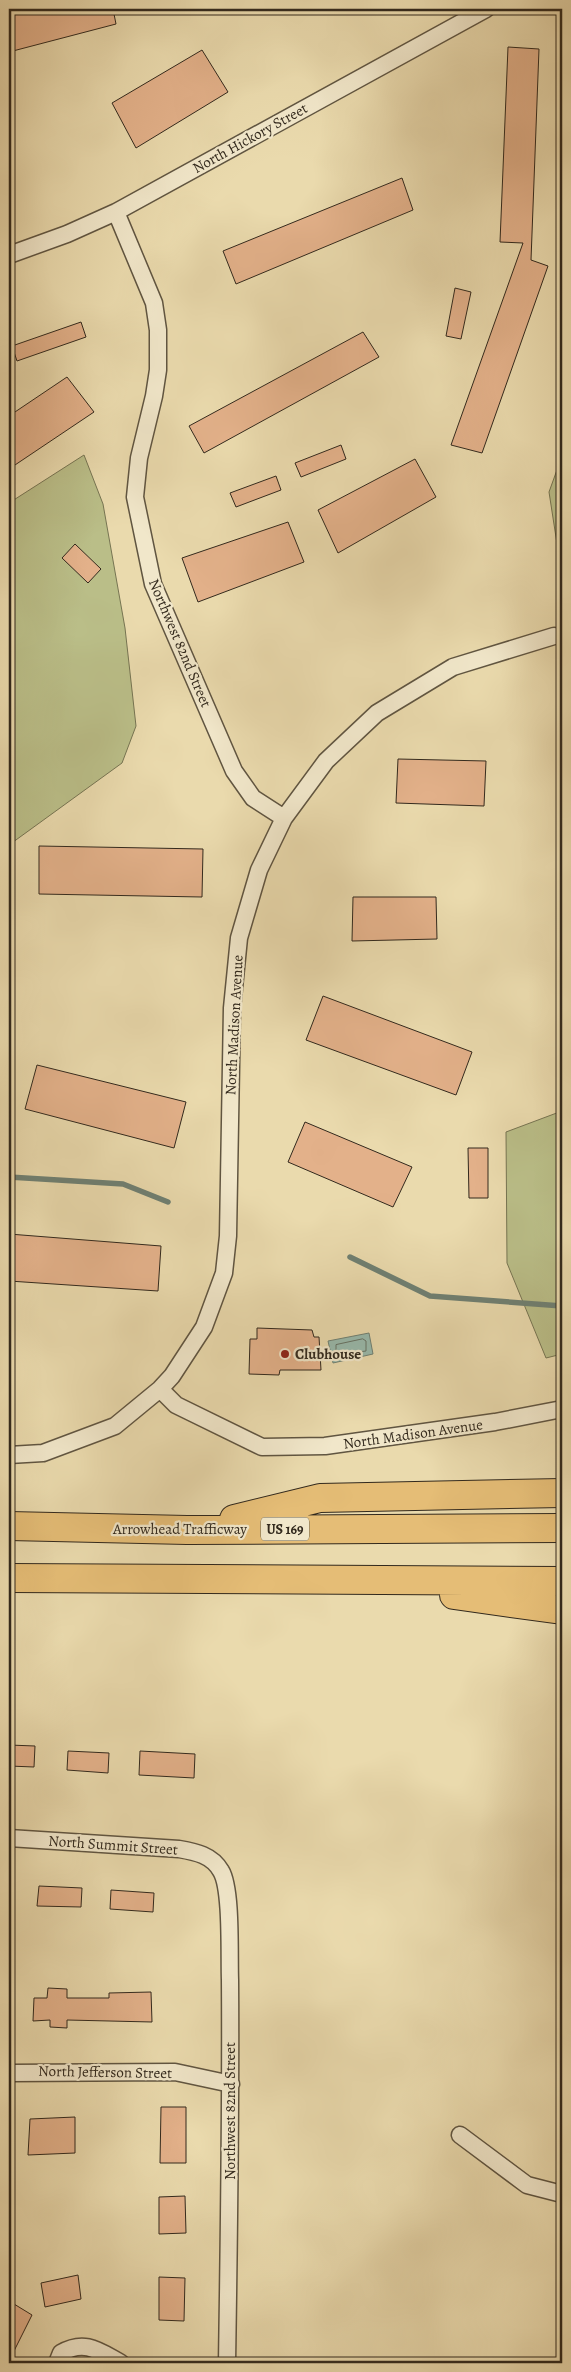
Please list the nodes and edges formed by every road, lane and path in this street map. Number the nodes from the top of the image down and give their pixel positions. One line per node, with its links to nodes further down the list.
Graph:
1 (486, 9): 2 (street, North Hickory Street)
2 (116, 212): 3 (street, North Hickory Street); 5 (street, Northwest 82nd Street)
3 (9, 254)
4 (554, 636): 5 (street, North Madison Avenue)
5 (284, 818): 6 (street, North Madison Avenue)
6 (160, 1390): 7 (street, North Madison Avenue); 8 (street, North Madison Avenue)
7 (562, 1409)
8 (9, 1455)
9 (562, 1493): 12 (highway)
10 (9, 1526): 12 (highway, Arrowhead Trafficway / US 169)
11 (562, 1528): 12 (highway, Arrowhead Trafficway / US 169)
12 (187, 1530)
13 (9, 1578): 14 (highway)
14 (349, 1581): 15 (highway); 16 (highway)
15 (562, 1581)
16 (562, 1610)
17 (9, 1838): 18 (street, North Summit Street)
18 (214, 1861): 20 (street, Northwest 82nd Street)
19 (9, 2073): 20 (street, North Jefferson Street)
20 (231, 2084): 25 (street, Northwest 82nd Street)
21 (460, 2135): 22 (street)
22 (562, 2194)
23 (58, 2363): 24 (street)
24 (121, 2363)
25 (227, 2363)

